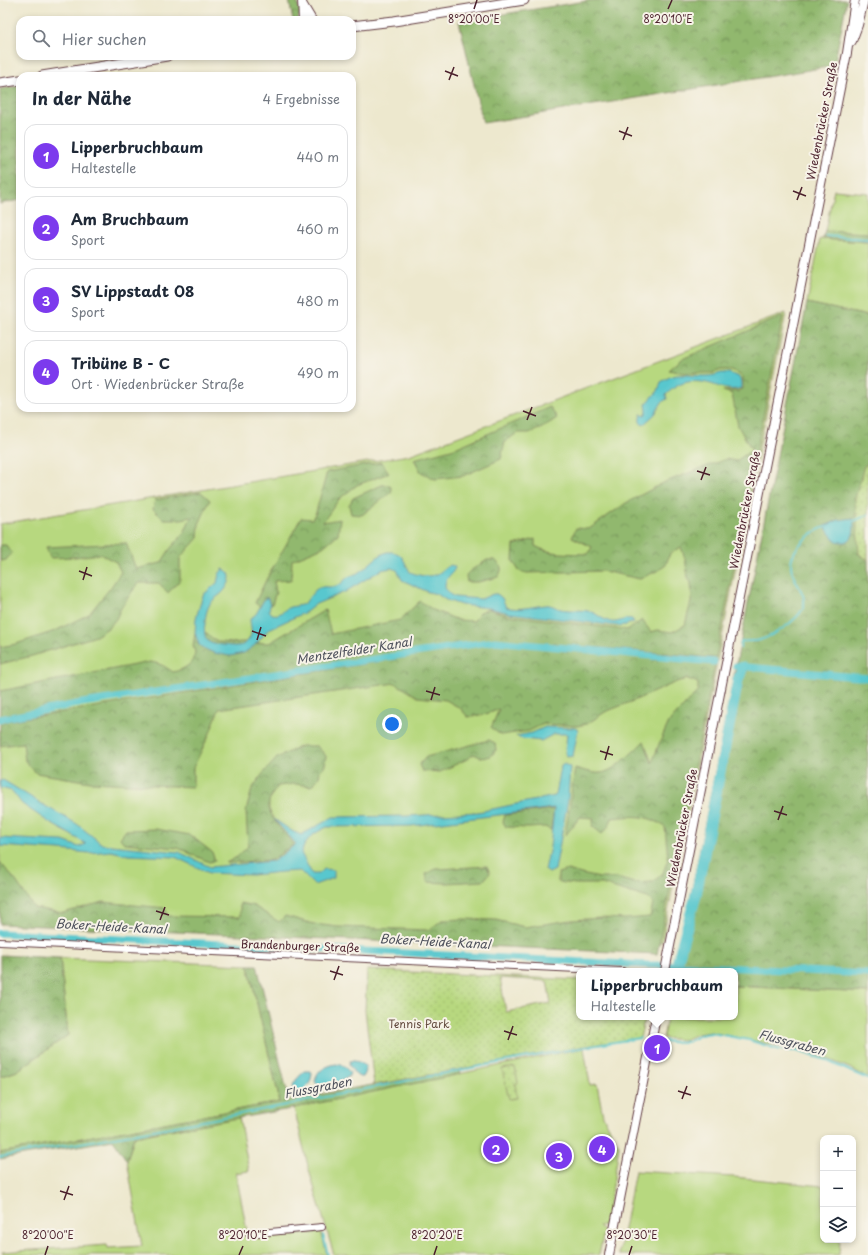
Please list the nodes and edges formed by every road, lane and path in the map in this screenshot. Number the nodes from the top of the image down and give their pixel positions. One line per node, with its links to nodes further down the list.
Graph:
1 (524, 0): 7 (main road)
2 (855, 0): 8 (street, Wiedenbrücker Straße)
3 (864, 0): 8 (street, Wiedenbrücker Straße)
4 (302, 2): 5 (street); 6 (street)
5 (303, 16)
6 (310, 16)
7 (356, 26)
8 (847, 53): 14 (street, Wiedenbrücker Straße)
9 (143, 60): 10 (main road)
10 (67, 72)
11 (16, 81): 12 (main road)
12 (0, 83)
13 (0, 942): 15 (street, Brandenburger Straße)
14 (666, 966)
15 (576, 969)
16 (655, 1020): 19 (street)
17 (322, 1227): 18 (street)
18 (249, 1234)
19 (609, 1255)

